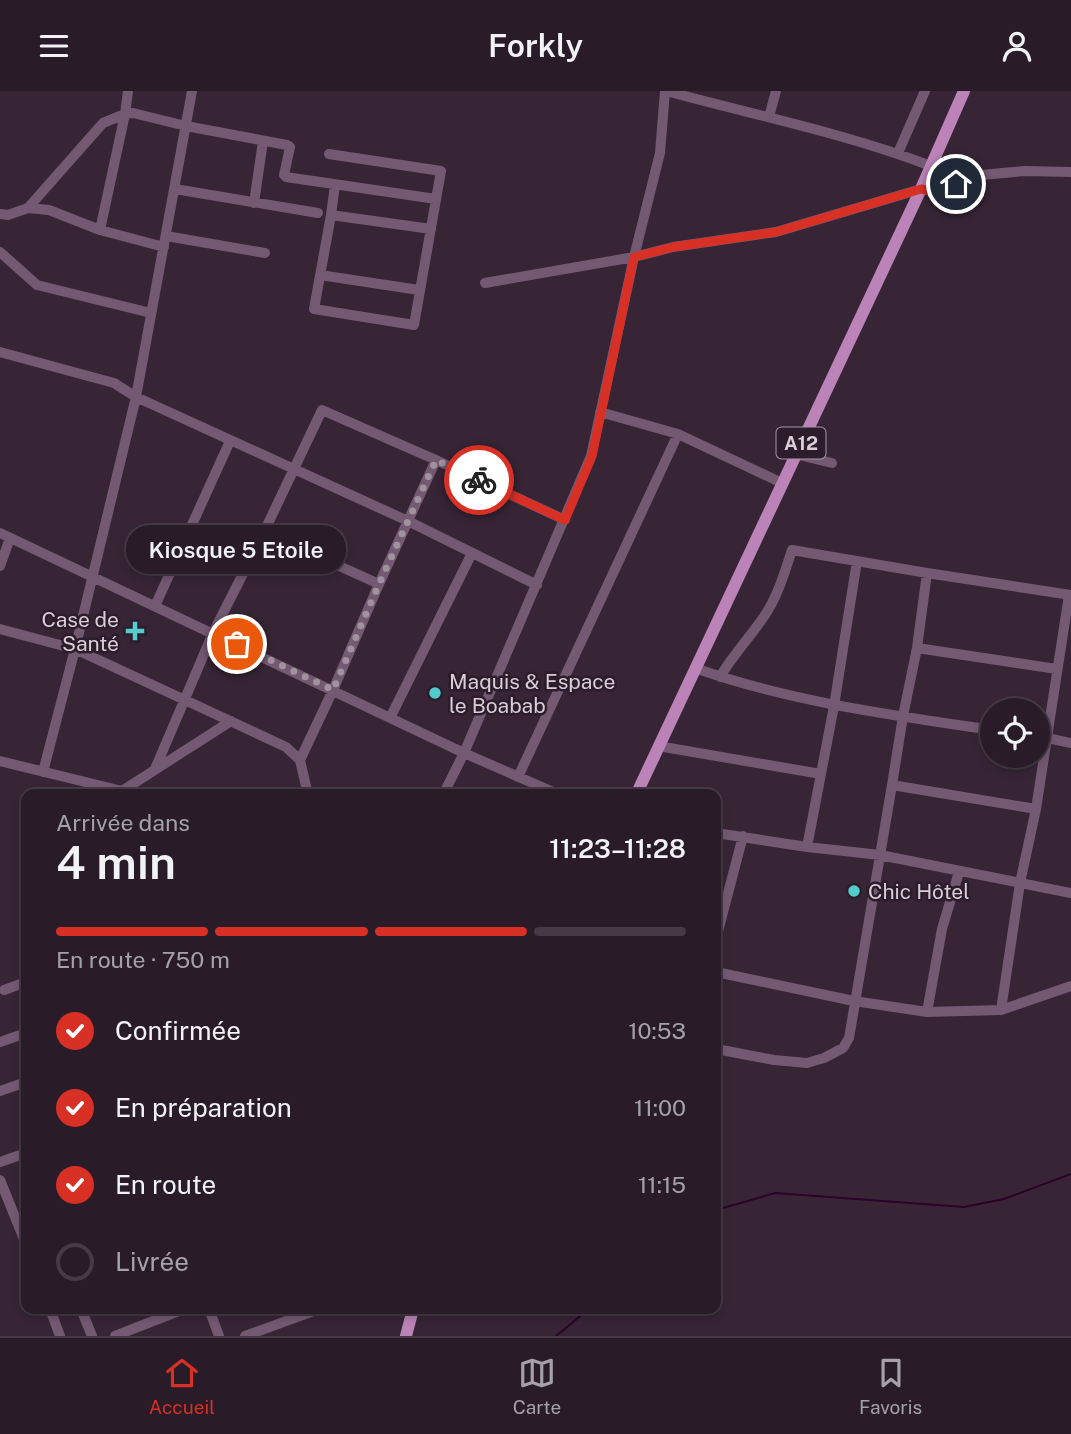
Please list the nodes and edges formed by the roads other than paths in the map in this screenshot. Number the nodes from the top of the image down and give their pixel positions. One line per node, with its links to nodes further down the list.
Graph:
1 (128, 91): 8 (street)
2 (192, 91): 10 (street)
3 (666, 91): 7 (street); 30 (street)
4 (776, 91): 9 (street)
5 (925, 91): 12 (street)
6 (964, 91): 14 (main road, A12)
7 (701, 96): 9 (street)
8 (125, 114): 10 (street); 21 (street); 26 (street)
9 (769, 117): 12 (street)
10 (186, 126): 11 (street); 17 (street)
11 (263, 141): 16 (street); 20 (street)
12 (898, 153): 14 (street)
13 (329, 154): 19 (street)
14 (931, 166): 18 (main road, A12)
15 (1071, 173): 18 (street)
16 (335, 185): 19 (street); 24 (street)
17 (175, 189): 20 (street); 27 (street)
18 (921, 189): 30 (street); 40 (main road, A12)
19 (436, 199): 25 (street)
20 (254, 203): 22 (street)
21 (28, 208): 23 (street); 26 (street)
22 (318, 213)
23 (0, 214)
24 (331, 215): 25 (street); 31 (street)
25 (431, 229): 33 (street)
26 (100, 230): 27 (street)
27 (165, 241): 29 (street); 34 (street)
28 (0, 252): 34 (street)
29 (265, 253)
30 (634, 257): 32 (street); 37 (street)
31 (320, 275): 33 (street); 33 (street)
32 (485, 283)
33 (419, 290)
34 (150, 313): 36 (street)
35 (0, 352): 36 (street)
36 (135, 397): 39 (street); 53 (street)
37 (600, 412): 38 (street); 46 (street)
38 (678, 434): 44 (street); 83 (street)
39 (230, 441): 43 (street); 57 (street)
40 (795, 454): 42 (street); 44 (main road, A12)
41 (436, 460): 43 (street); 45 (street); 46 (street)
42 (832, 463)
43 (294, 470): 45 (street); 47 (street)
44 (782, 483): 62 (main road, A12)
45 (408, 520): 49 (street); 54 (street)
46 (565, 520): 55 (street)
47 (264, 532): 54 (street); 59 (street)
48 (5, 535): 51 (street); 53 (street)
49 (472, 553): 55 (street); 70 (street)
50 (857, 561): 52 (street); 64 (street); 68 (street)
51 (0, 566)
52 (927, 573): 56 (street); 60 (street)
53 (93, 576): 57 (street); 61 (street)
54 (379, 584): 65 (street)
55 (537, 585): 76 (street)
56 (1070, 595): 63 (street)
57 (155, 606): 59 (street)
58 (0, 629): 61 (street)
59 (213, 633): 65 (street); 66 (street)
60 (917, 648): 63 (street); 69 (street)
61 (75, 649): 66 (street); 81 (street)
62 (695, 668): 64 (street); 75 (main road, A12)
63 (1057, 670): 67 (street)
64 (720, 677): 68 (street)
65 (333, 690): 70 (street); 77 (street)
66 (185, 700): 71 (street); 80 (street)
67 (1050, 701)
68 (834, 706): 69 (street); 82 (street)
69 (902, 716): 72 (street); 84 (street)
70 (390, 718): 76 (street)
71 (231, 722): 77 (street); 80 (street)
72 (980, 728)
73 (1050, 739): 74 (street)
74 (1071, 743)
75 (658, 747): 82 (street); 90 (main road, A12)
76 (464, 753): 83 (street); 88 (street)
77 (300, 760): 87 (street)
78 (0, 761): 81 (street)
79 (1039, 768): 91 (street)
80 (155, 769): 86 (street)
81 (43, 772): 85 (street)
82 (821, 774): 94 (street)
83 (518, 777): 89 (street)
84 (892, 785): 91 (street); 95 (street)
85 (106, 789)
86 (127, 789)
87 (307, 789)
88 (446, 789)
89 (546, 789)
90 (639, 789)
91 (1036, 809): 97 (street)
92 (721, 833): 93 (street)
93 (743, 836): 94 (street); 99 (street)
94 (807, 847): 95 (street)
95 (880, 855): 96 (street); 104 (street)
96 (959, 872): 97 (street); 106 (street)
97 (1020, 883): 98 (street); 105 (street)
98 (1071, 893)
99 (721, 920)
100 (721, 973): 104 (street)
101 (21, 984): 103 (street)
102 (1071, 986): 105 (street)
103 (4, 990)
104 (854, 1001): 106 (street); 109 (street)
105 (1001, 1010): 106 (street)
106 (927, 1012)
107 (21, 1035): 108 (street)
108 (0, 1042)
109 (721, 1050)
110 (21, 1084): 111 (street)
111 (0, 1091)
112 (21, 1155): 113 (street)
113 (0, 1162)
114 (0, 1180): 115 (street)
115 (21, 1215)
116 (52, 1314): 122 (street)
117 (82, 1314): 123 (street)
118 (171, 1314): 124 (street)
119 (211, 1314): 125 (street)
120 (305, 1314): 126 (street)
121 (410, 1314): 127 (main road)
122 (60, 1336)
123 (92, 1336)
124 (115, 1336)
125 (219, 1336)
126 (245, 1336)
127 (406, 1336)

